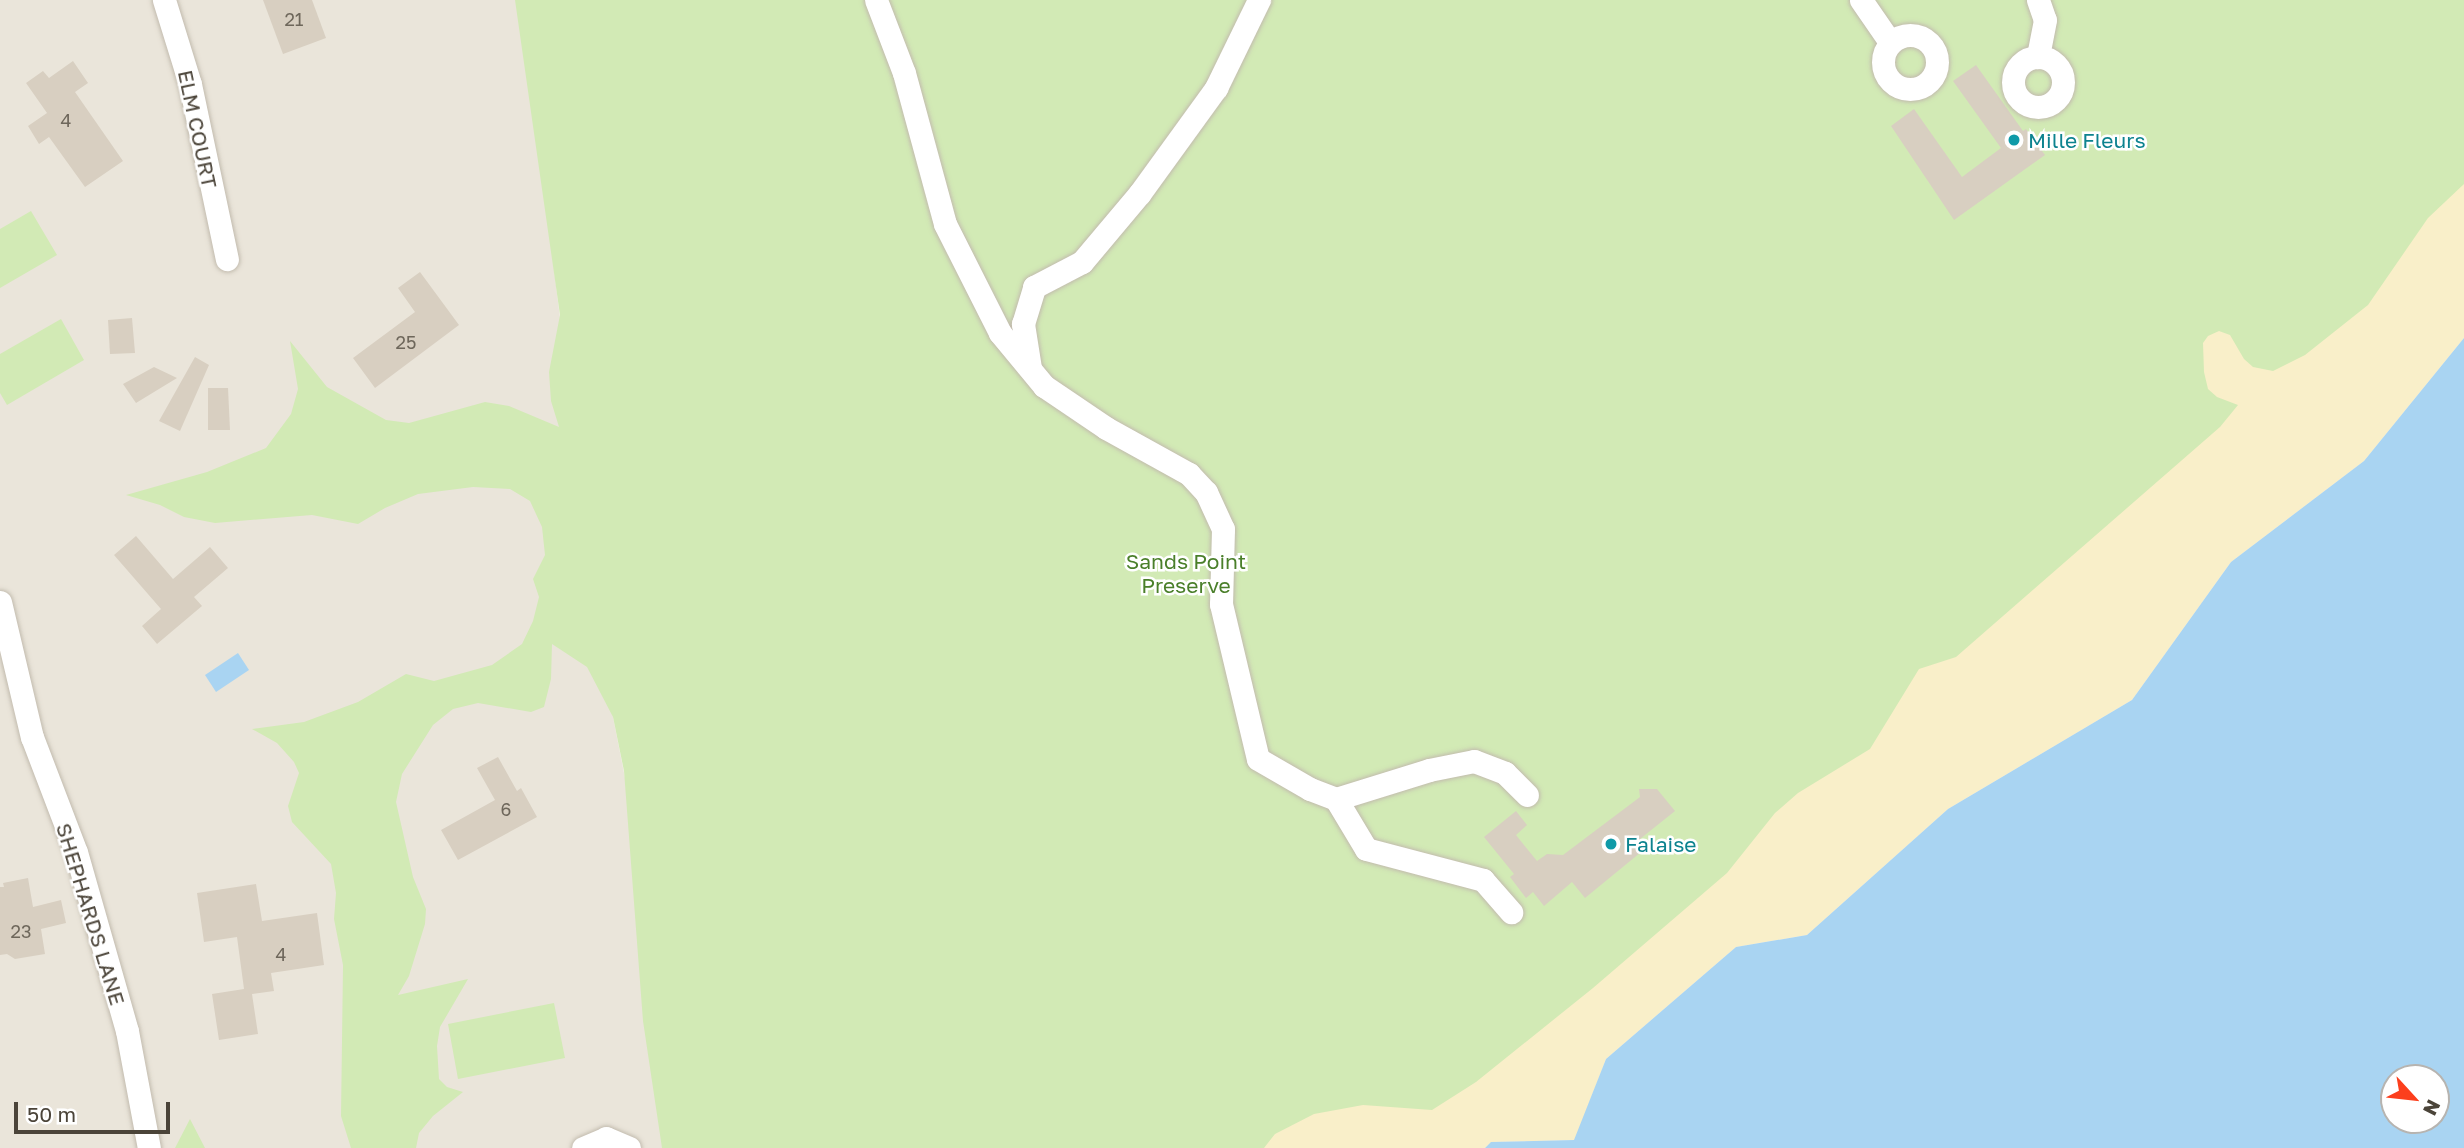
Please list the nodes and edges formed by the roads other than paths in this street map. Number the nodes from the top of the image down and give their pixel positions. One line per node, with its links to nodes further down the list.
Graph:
1 (164, 0): 8 (street, ELM COURT)
2 (876, 0): 9 (street)
3 (1259, 0): 9 (street)
4 (1861, 0): 6 (street)
5 (2038, 0): 7 (street)
6 (1890, 42)
7 (2038, 57)
8 (227, 259)
9 (1030, 369): 12 (street)
10 (0, 603): 14 (street, SHEPHARDS LANE)
11 (1527, 795): 12 (street)
12 (1336, 799): 13 (street)
13 (1511, 912)
14 (149, 1148)
15 (583, 1148): 16 (street)
16 (629, 1148)

